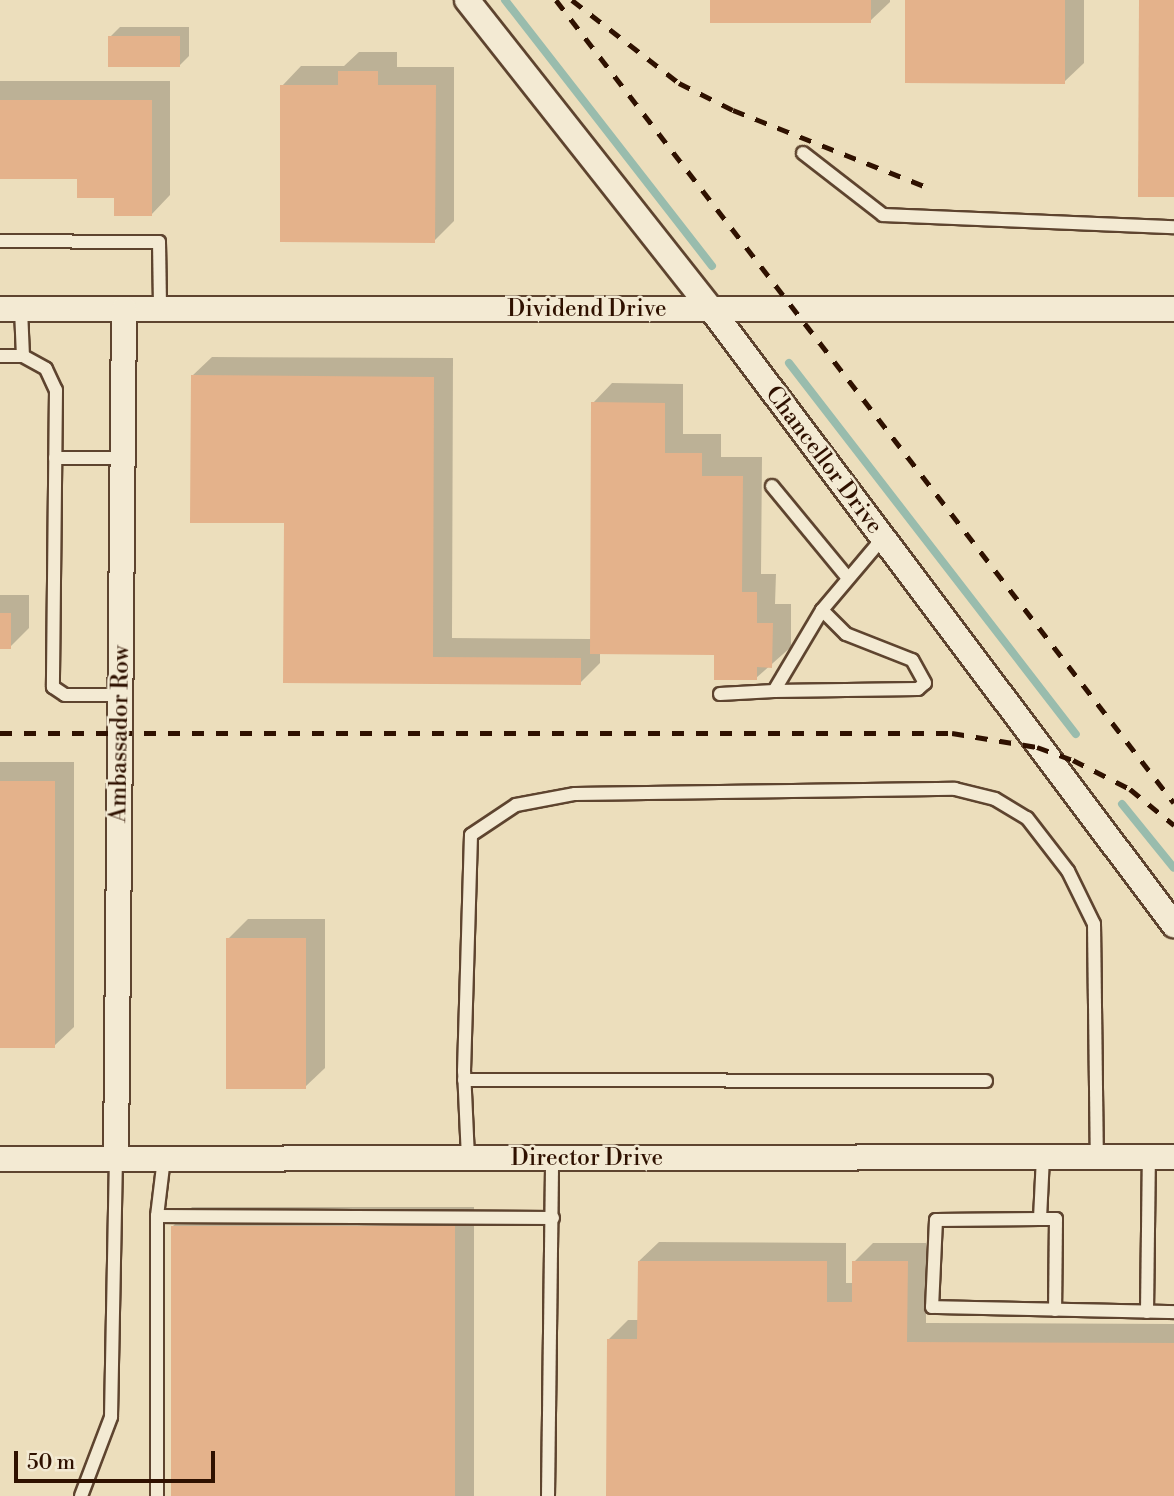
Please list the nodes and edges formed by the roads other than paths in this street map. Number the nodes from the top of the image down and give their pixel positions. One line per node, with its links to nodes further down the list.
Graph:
1 (467, 0): 5 (street, Chancellor Drive)
2 (803, 153): 3 (lane)
3 (1174, 227)
4 (0, 241): 9 (lane)
5 (711, 309): 6 (street, Dividend Drive); 9 (street, Dividend Drive); 15 (street, Chancellor Drive)
6 (1174, 309)
7 (11, 310): 8 (street, Dividend Drive); 11 (lane)
8 (124, 310): 9 (street, Dividend Drive); 13 (street, Ambassador Row)
9 (160, 310)
10 (0, 356): 11 (lane)
11 (23, 356): 12 (lane)
12 (55, 458): 13 (lane); 20 (lane)
13 (123, 458): 20 (street, Ambassador Row)
14 (772, 486): 16 (lane)
15 (882, 539): 16 (lane); 21 (street, Chancellor Drive)
16 (847, 577): 17 (lane)
17 (822, 610): 18 (lane); 18 (lane)
18 (774, 691): 19 (lane)
19 (720, 694)
20 (121, 695): 28 (street, Ambassador Row)
21 (1174, 925)
22 (464, 1080): 23 (lane); 25 (lane); 30 (lane)
23 (986, 1081)
24 (1042, 1157): 25 (street, Director Drive); 31 (street, Director Drive); 35 (lane)
25 (1097, 1157): 26 (street, Director Drive)
26 (1149, 1157): 27 (street, Director Drive); 37 (lane)
27 (1174, 1157)
28 (116, 1158): 29 (street, Director Drive); 32 (street, Director Drive); 39 (lane)
29 (164, 1158): 30 (street, Director Drive); 33 (lane)
30 (468, 1158): 31 (street, Director Drive)
31 (552, 1158): 34 (lane)
32 (0, 1159)
33 (157, 1216): 34 (lane); 40 (lane)
34 (553, 1218): 41 (lane)
35 (1040, 1219): 36 (lane); 36 (lane)
36 (1055, 1310): 37 (lane)
37 (1147, 1312): 38 (lane)
38 (1174, 1312)
39 (81, 1496)
40 (157, 1496)
41 (548, 1496)

